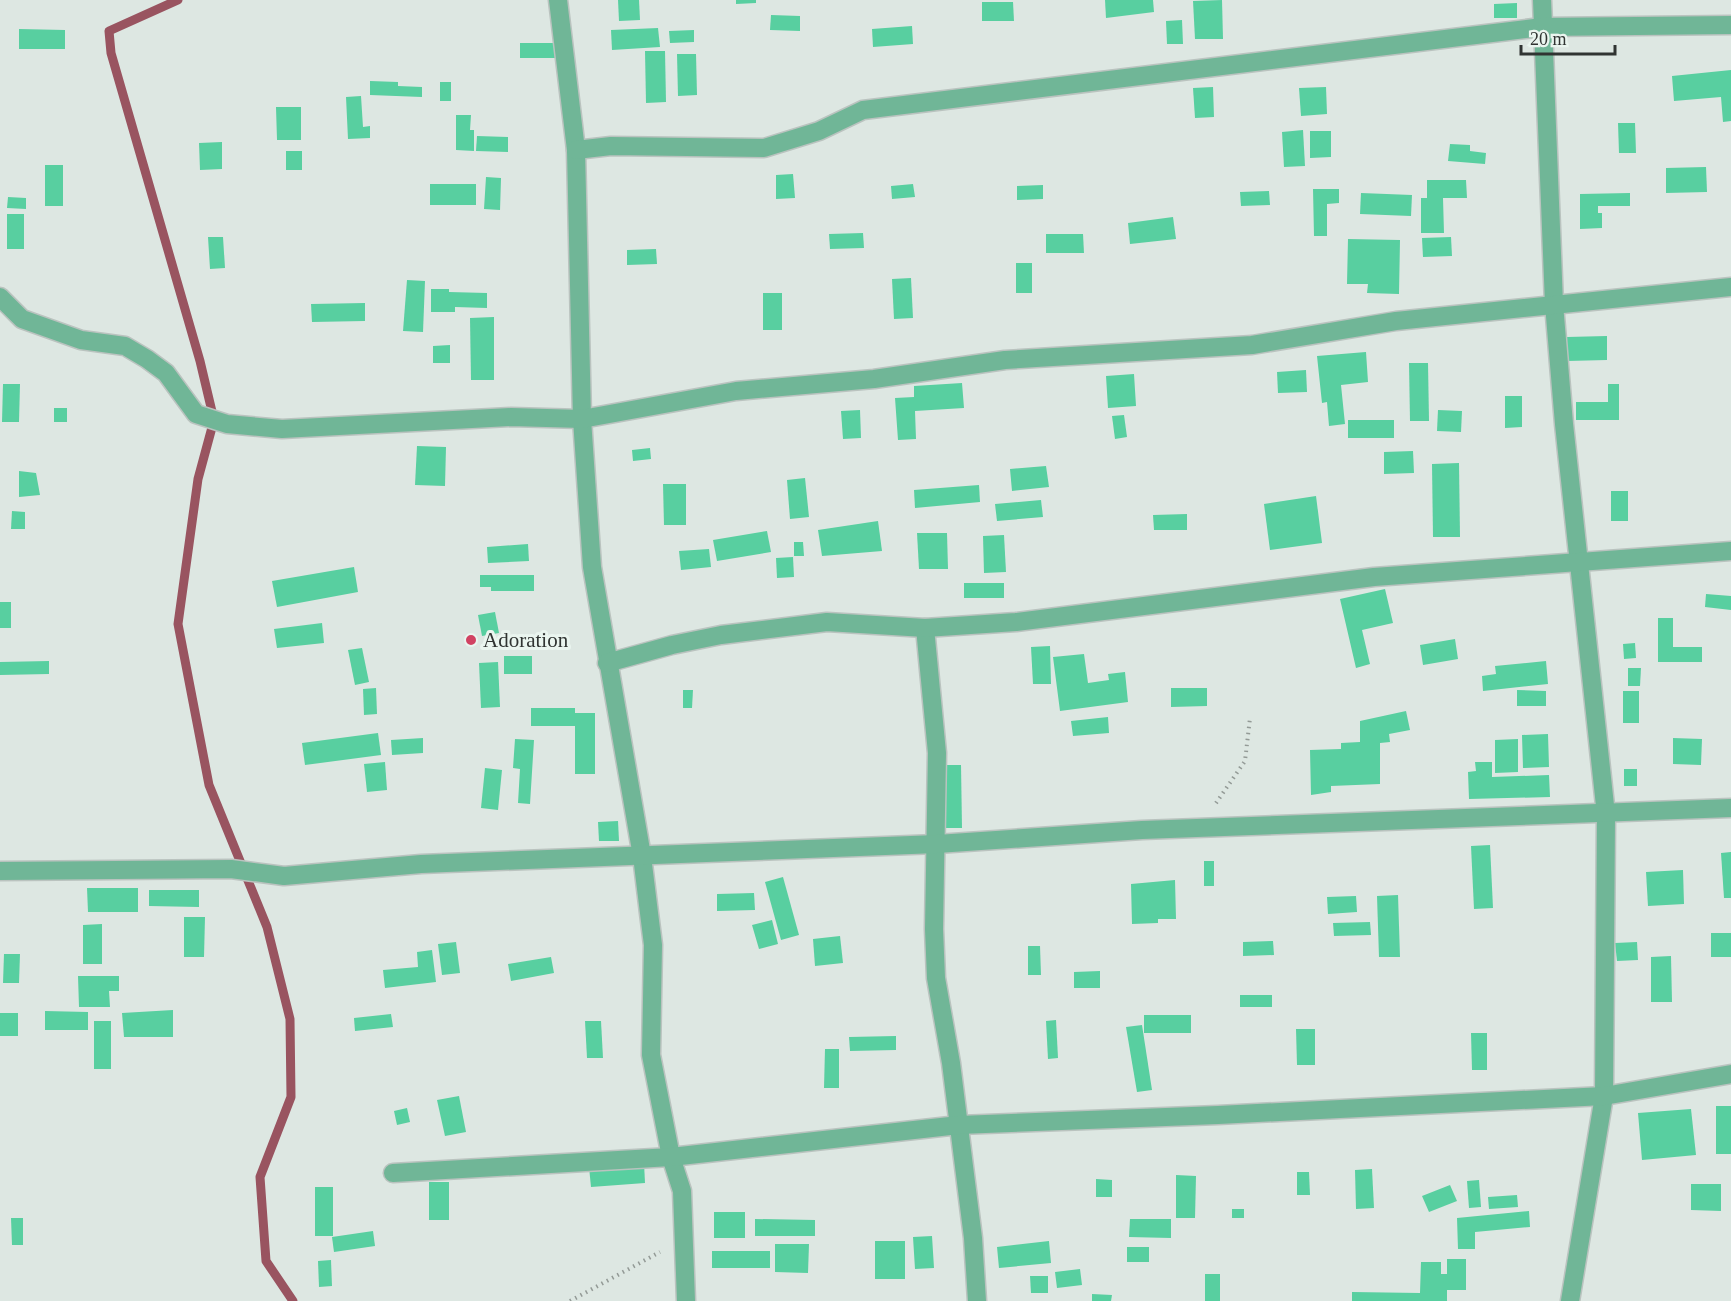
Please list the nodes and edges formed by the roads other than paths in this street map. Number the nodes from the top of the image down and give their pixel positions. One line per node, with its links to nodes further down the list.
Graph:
1 (558, 0): 5 (street)
2 (1542, 0): 4 (street)
3 (1731, 26): 4 (street)
4 (1542, 27): 5 (street); 8 (street)
5 (576, 150): 9 (street)
6 (1731, 287): 8 (street)
7 (0, 297): 9 (street)
8 (1554, 304): 9 (street); 11 (street)
9 (582, 419): 13 (street)
10 (1731, 550): 11 (street)
11 (1580, 561): 12 (street); 15 (street)
12 (925, 628): 13 (street); 16 (street)
13 (607, 663): 17 (street)
14 (1731, 808): 15 (street)
15 (1606, 815): 16 (street); 20 (street)
16 (937, 844): 17 (street); 21 (street)
17 (642, 856): 18 (street); 22 (street)
18 (0, 871)
19 (1731, 1074): 20 (street)
20 (1604, 1096): 21 (street); 26 (street)
21 (958, 1125): 22 (street); 25 (street)
22 (671, 1157): 23 (street); 24 (street)
23 (393, 1173)
24 (686, 1301)
25 (977, 1301)
26 (1570, 1301)

